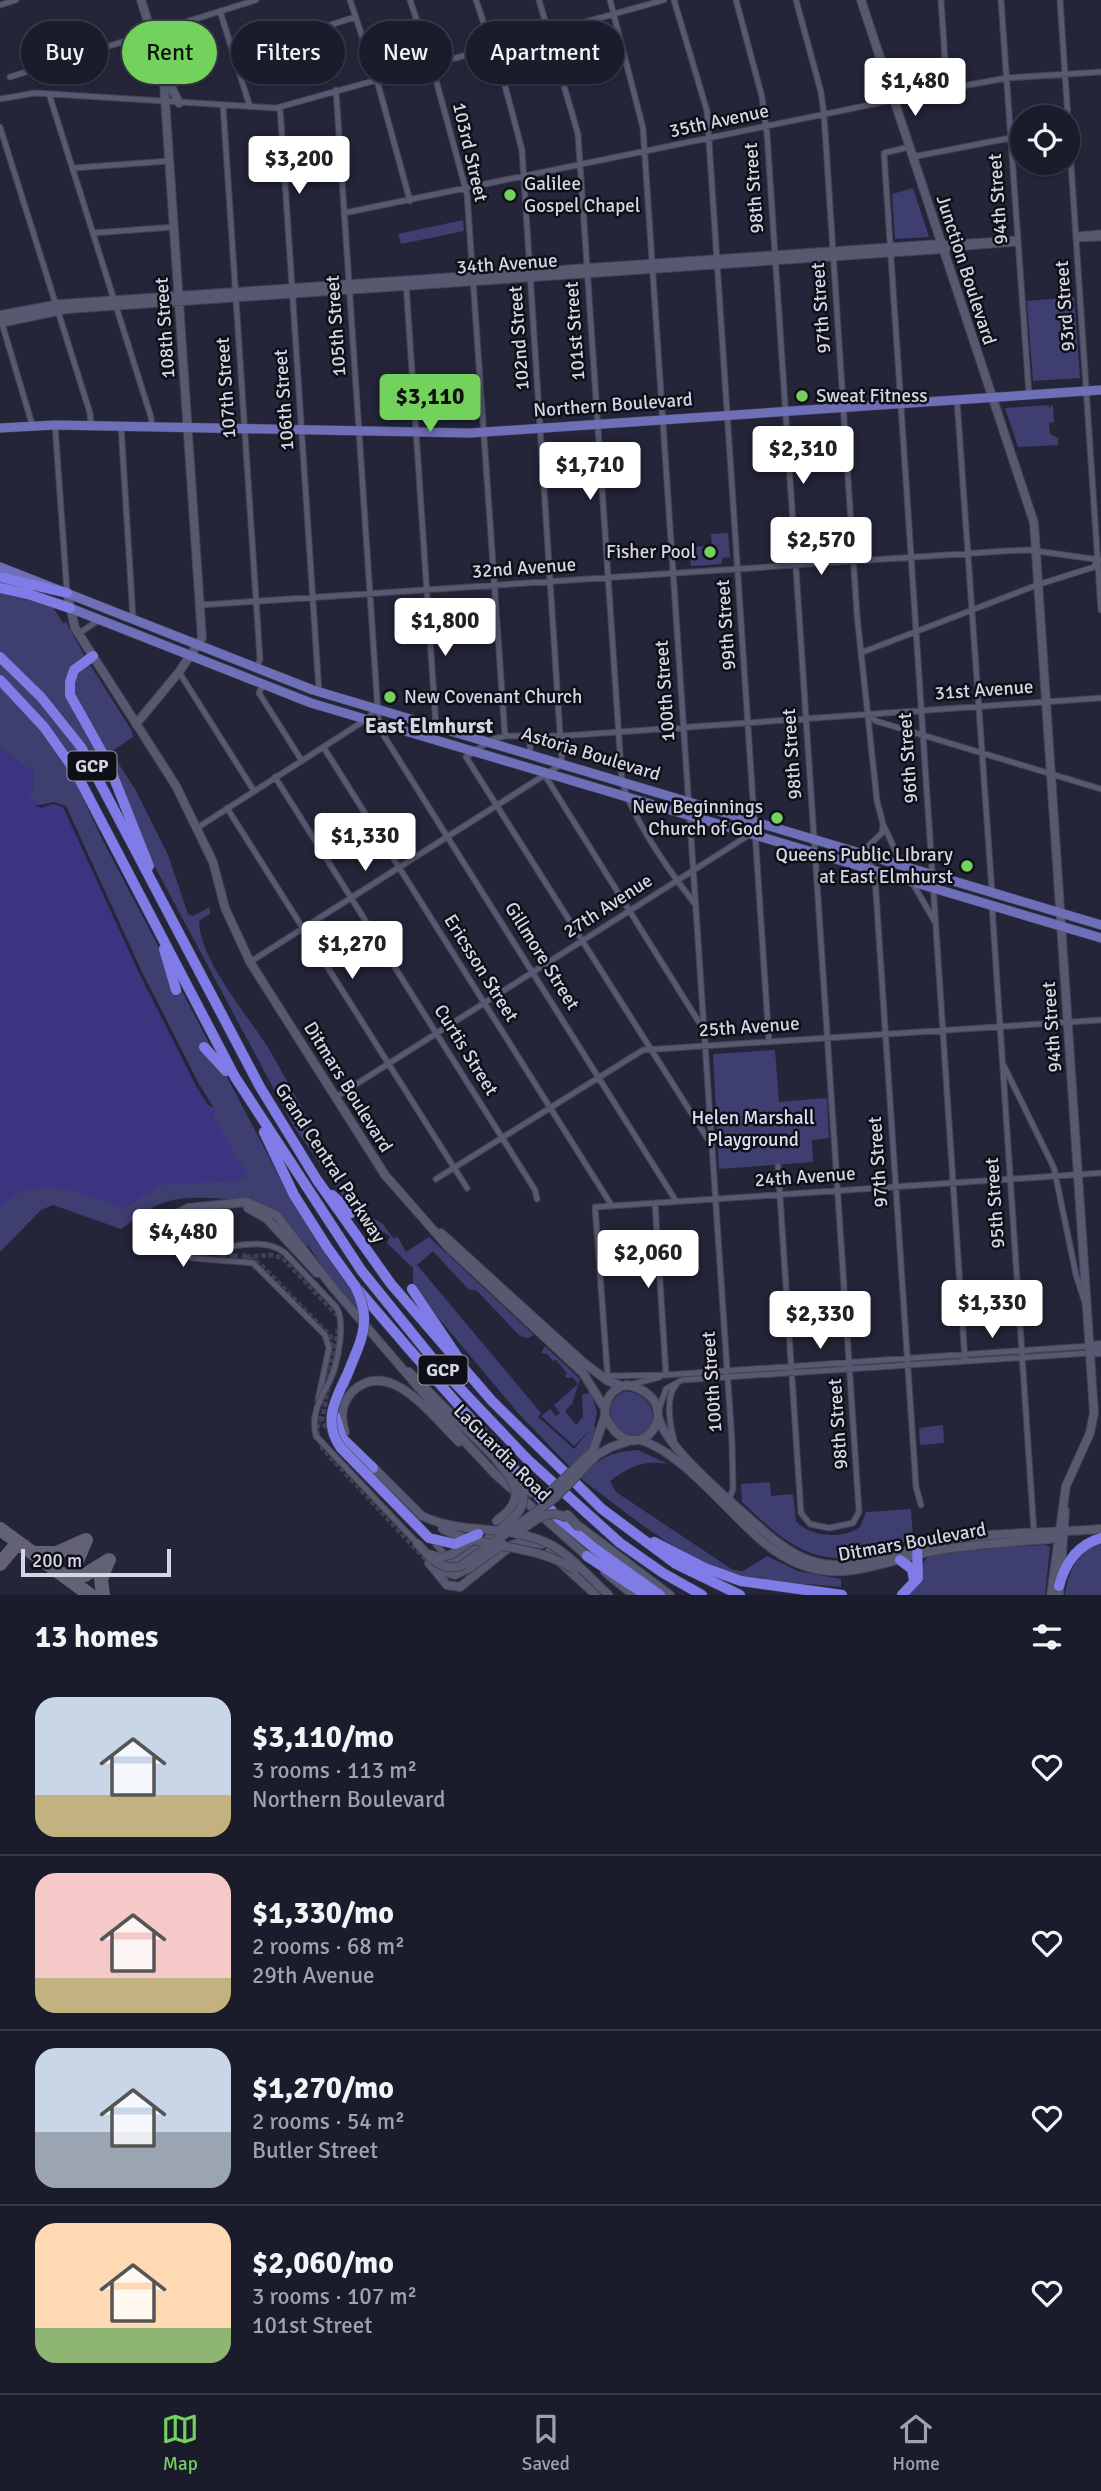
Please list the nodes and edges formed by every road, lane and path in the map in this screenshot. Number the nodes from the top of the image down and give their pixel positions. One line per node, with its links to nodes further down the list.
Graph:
1 (16, 0): 17 (street)
2 (141, 0): 21 (street, 108th Street)
3 (256, 0): 18 (street)
4 (350, 0): 20 (street)
5 (410, 0): 24 (street, 103rd Street)
6 (476, 0): 25 (street, 102nd Street)
7 (539, 0): 26 (street, 101st Street)
8 (610, 0): 19 (street, 100th Street)
9 (664, 0): 19 (street)
10 (674, 0): 57 (street, 99th Street)
11 (736, 0): 55 (street, 98th Street)
12 (796, 0): 53 (street, 97th Street)
13 (861, 0): 47 (street, Junction Boulevard)
14 (941, 0): 43 (street)
15 (1000, 0): 34 (street, 94th Street)
16 (1060, 0): 32 (street, 93rd Street)
17 (0, 5)
18 (220, 11): 22 (street); 30 (street)
19 (613, 14): 27 (street); 59 (street, 100th Street)
20 (355, 17): 23 (street); 28 (street)
21 (147, 21)
22 (189, 21)
23 (343, 21)
24 (417, 21)
25 (484, 21)
26 (546, 21)
27 (587, 21)
28 (359, 29)
29 (122, 42): 33 (street)
30 (231, 46)
31 (1101, 72): 32 (street, 35th Avenue)
32 (1065, 74): 34 (street, 35th Avenue); 72 (street, 93rd Street)
33 (10, 77)
34 (1006, 78): 43 (street, 35th Avenue); 56 (street, 94th Street)
35 (164, 84): 48 (street, 108th Street)
36 (170, 84): 49 (street)
37 (243, 84): 51 (street)
38 (359, 84): 44 (street)
39 (377, 84): 67 (street)
40 (437, 84): 66 (street, 103rd Street)
41 (503, 84): 65 (street, 102nd Street)
42 (564, 84): 62 (street, 101st Street)
43 (947, 89): 47 (street, 35th Avenue)
44 (336, 90): 52 (street); 68 (street, 105th Street)
45 (49, 94): 46 (street); 48 (street); 63 (street)
46 (0, 99)
47 (894, 101): 53 (street, 35th Avenue); 58 (street, Junction Boulevard)
48 (165, 102): 49 (street); 61 (street, 108th Street)
49 (179, 103): 50 (street)
50 (222, 105): 51 (street); 86 (street, 107th Street)
51 (250, 107): 52 (street)
52 (281, 107): 85 (street, 106th Street)
53 (824, 115): 55 (street, 35th Avenue); 76 (street, 97th Street)
54 (0, 127): 89 (street)
55 (766, 127): 57 (street, 35th Avenue); 77 (street, 98th Street)
56 (1010, 138): 60 (street)
57 (709, 139): 59 (street, 35th Avenue); 78 (street, 99th Street)
58 (909, 147): 60 (street, Junction Boulevard); 75 (street, 96th Street)
59 (644, 152): 62 (street, 35th Avenue); 79 (street, 100th Street)
60 (912, 157): 74 (street, Junction Boulevard)
61 (169, 161): 63 (street); 69 (street, 108th Street)
62 (580, 165): 65 (street, 35th Avenue); 80 (street, 101st Street)
63 (73, 168): 70 (street)
64 (1012, 175): 73 (street, 94th Street)
65 (524, 177): 66 (street, 35th Avenue); 81 (street, 102nd Street)
66 (466, 189): 67 (street, 35th Avenue); 82 (street, 103rd Street)
67 (410, 201): 68 (street, 35th Avenue)
68 (345, 213): 84 (street, 105th Street)
69 (174, 228): 70 (street); 87 (street, 108th Street)
70 (93, 233): 88 (street)
71 (1101, 235): 72 (street)
72 (1076, 237): 92 (street, 93rd Street)
73 (1016, 241): 74 (street, 34th Avenue); 93 (street, 94th Street)
74 (941, 247): 75 (street, 34th Avenue); 94 (street, Junction Boulevard)
75 (890, 250): 76 (street, 34th Avenue); 96 (street, 96th Street)
76 (833, 254): 77 (street, 34th Avenue); 97 (street, 97th Street)
77 (775, 258): 78 (street, 34th Avenue); 98 (street, 98th Street)
78 (717, 262): 79 (street, 34th Avenue); 99 (street, 99th Street)
79 (652, 266): 80 (street, 34th Avenue); 100 (street, 100th Street)
80 (587, 271): 81 (street, 34th Avenue); 102 (street, 101st Street)
81 (530, 274): 82 (street, 34th Avenue); 109 (street, 102nd Street)
82 (473, 279): 83 (street, 34th Avenue); 113 (street, 103rd Street)
83 (406, 283): 84 (street, 34th Avenue); 114 (street)
84 (349, 287): 85 (street, 34th Avenue); 112 (street, 105th Street)
85 (292, 291): 86 (street, 34th Avenue); 111 (street, 106th Street)
86 (236, 295): 87 (street, 34th Avenue); 110 (street, 107th Street)
87 (179, 299): 88 (street, 34th Avenue); 107 (street, 108th Street)
88 (115, 303): 89 (street, 34th Avenue); 106 (street)
89 (57, 308): 90 (street, 34th Avenue); 104 (street)
90 (0, 320): 101 (street)
91 (1101, 390): 92 (main road, Northern Boulevard)
92 (1086, 391): 93 (main road, Northern Boulevard); 118 (street, 93rd Street)
93 (1029, 395): 94 (main road, Northern Boulevard)
94 (991, 397): 95 (main road, Northern Boulevard); 115 (street, Junction Boulevard)
95 (957, 400): 96 (main road, Northern Boulevard); 116 (street)
96 (900, 404): 97 (main road, Northern Boulevard); 117 (street, 96th Street)
97 (843, 407): 98 (main road, Northern Boulevard); 119 (street, 97th Street)
98 (785, 411): 99 (main road, Northern Boulevard); 120 (street, 98th Street)
99 (727, 415): 100 (main road, Northern Boulevard); 122 (street, 99th Street)
100 (662, 419): 102 (main road, Northern Boulevard); 123 (street, 100th Street)
101 (32, 424): 103 (main road, Northern Boulevard); 108 (main road, Northern Boulevard)
102 (597, 424): 109 (main road, Northern Boulevard); 125 (street, 101st Street)
103 (55, 425): 104 (main road, Northern Boulevard); 131 (street)
104 (91, 425): 105 (main road, Northern Boulevard)
105 (121, 426): 106 (main road, Northern Boulevard); 139 (street)
106 (152, 427): 107 (main road, Northern Boulevard)
107 (187, 427): 110 (main road, Northern Boulevard); 135 (street, 108th Street)
108 (0, 428)
109 (541, 428): 113 (main road, Northern Boulevard); 126 (street, 102nd Street)
110 (244, 429): 111 (main road, Northern Boulevard); 134 (street, 107th Street)
111 (302, 430): 112 (main road, Northern Boulevard); 133 (street, 106th Street)
112 (359, 431): 114 (main road, Northern Boulevard); 132 (street, 105th Street)
113 (484, 431): 114 (main road, Northern Boulevard); 128 (street, 103rd Street)
114 (416, 432): 130 (street)
115 (1035, 552): 116 (street, 32nd Avenue); 118 (street, 32nd Avenue); 127 (street, 94th Street)
116 (968, 554): 117 (street, 32nd Avenue); 137 (street)
117 (911, 558): 119 (street, 32nd Avenue); 141 (street, 96th Street)
118 (1099, 560): 127 (street); 138 (street, 93rd Street)
119 (854, 562): 120 (street, 32nd Avenue); 144 (street, 97th Street)
120 (796, 566): 122 (street, 32nd Avenue); 159 (street, 98th Street)
121 (0, 567): 131 (main road, Astoria Boulevard)
122 (738, 570): 123 (street, 32nd Avenue); 161 (street, 99th Street)
123 (673, 574): 125 (street, 32nd Avenue); 165 (street, 100th Street)
124 (0, 577): 131 (highway)
125 (608, 579): 126 (street, 32nd Avenue); 166 (street, 101st Street)
126 (551, 583): 128 (street, 32nd Avenue); 170 (street, 102nd Street)
127 (1037, 585): 137 (street); 154 (street, 94th Street)
128 (494, 586): 130 (street, 32nd Avenue); 168 (street, 103rd Street)
129 (0, 588): 136 (highway)
130 (427, 590): 132 (street, 32nd Avenue); 164 (street)
131 (68, 593): 136 (street, Ditmars Boulevard); 139 (main road, Astoria Boulevard)
132 (370, 594): 133 (street, 32nd Avenue); 156 (street, 105th Street)
133 (313, 598): 134 (street, 32nd Avenue); 152 (street, 106th Street)
134 (256, 602): 135 (street, 32nd Avenue); 148 (street, 107th Street)
135 (200, 605): 143 (street, 108th Street)
136 (70, 608): 140 (main road, Astoria Boulevard); 142 (street, Ditmars Boulevard)
137 (971, 610): 141 (street); 155 (street)
138 (1101, 610)
139 (133, 618): 143 (main road, Astoria Boulevard)
140 (99, 620): 142 (street); 145 (main road, Astoria Boulevard)
141 (916, 631): 144 (street); 157 (street, 96th Street)
142 (78, 634): 146 (street, Ditmars Boulevard)
143 (198, 644): 145 (street); 148 (main road, Astoria Boulevard)
144 (863, 652): 158 (street, 97th Street)
145 (191, 654): 149 (street); 151 (main road, Astoria Boulevard)
146 (93, 656): 162 (street, Ditmars Boulevard); 206 (highway)
147 (0, 657): 206 (highway, Grand Central Parkway / GCP)
148 (257, 668): 152 (main road, Astoria Boulevard)
149 (179, 672): 162 (street); 183 (street)
150 (2, 683): 216 (highway, Grand Central Parkway / GCP)
151 (263, 684): 160 (main road, Astoria Boulevard); 176 (street)
152 (319, 692): 156 (main road, Astoria Boulevard)
153 (1101, 698): 154 (street, 31st Avenue)
154 (1045, 702): 155 (street, 31st Avenue); 179 (street, 94th Street)
155 (978, 706): 157 (street, 31st Avenue); 173 (street)
156 (377, 708): 160 (street); 163 (street, 105th Street); 164 (main road, Astoria Boulevard)
157 (921, 710): 158 (street, 31st Avenue); 167 (street, 96th Street)
158 (869, 714): 159 (street, 31st Avenue); 167 (street); 190 (street, 97th Street)
159 (806, 718): 161 (street, 31st Avenue); 194 (street, 98th Street)
160 (367, 719): 163 (main road, Astoria Boulevard); 172 (street)
161 (748, 722): 165 (street, 31st Avenue); 192 (street, 99th Street)
162 (136, 724): 191 (street, Ditmars Boulevard)
163 (378, 725): 175 (main road, Astoria Boulevard); 193 (street, Gillmore Street)
164 (436, 727): 171 (main road, Astoria Boulevard)
165 (683, 727): 166 (street, 31st Avenue); 184 (street, 100th Street)
166 (618, 731): 170 (street, 31st Avenue); 182 (street, 101st Street)
167 (922, 735): 173 (street); 201 (street, 96th Street)
168 (505, 736): 169 (street, 31st Avenue); 171 (street, 31st Avenue)
169 (530, 736): 170 (street, 31st Avenue); 174 (street)
170 (561, 736): 177 (street, 102nd Street)
171 (491, 741): 174 (main road, Astoria Boulevard); 175 (street, 31st Avenue)
172 (324, 748): 176 (street); 198 (street, Ericsson Street)
173 (981, 752): 179 (street); 205 (street)
174 (530, 754): 177 (main road, Astoria Boulevard)
175 (470, 755): 178 (main road, Astoria Boulevard); 186 (street)
176 (302, 761): 180 (street)
177 (562, 764): 178 (street); 182 (main road, Astoria Boulevard)
178 (544, 774): 182 (main road, Astoria Boulevard); 186 (street); 210 (street)
179 (1050, 774): 181 (street); 211 (street, 94th Street)
180 (275, 778): 183 (street); 207 (street, Curtis Street)
181 (1101, 789)
182 (625, 790): 184 (main road, Astoria Boulevard); 185 (main road, Astoria Boulevard); 188 (street)
183 (254, 791): 187 (street)
184 (689, 802): 189 (street, 100th Street); 192 (main road, Astoria Boulevard)
185 (649, 804): 188 (street); 189 (main road, Astoria Boulevard)
186 (495, 806): 193 (street); 218 (street)
187 (226, 808): 191 (street); 215 (street)
188 (637, 813): 202 (street)
189 (690, 816): 192 (main road, Astoria Boulevard); 199 (street, 100th Street)
190 (883, 824): 196 (street); 197 (street, 97th Street)
191 (195, 829): 219 (street, Ditmars Boulevard)
192 (754, 831): 194 (main road, Astoria Boulevard); 195 (main road, Astoria Boulevard); 199 (street, 27th Avenue); 233 (street, 99th Street)
193 (448, 837): 198 (street); 220 (street, Gillmore Street)
194 (814, 839): 195 (street, 98th Street); 196 (main road, Astoria Boulevard)
195 (815, 853): 200 (main road, Astoria Boulevard); 232 (street, 98th Street)
196 (868, 855): 197 (main road, Astoria Boulevard); 200 (street, 97th Street)
197 (902, 865): 201 (main road, Astoria Boulevard)
198 (399, 867): 207 (street); 222 (street, Ericsson Street)
199 (693, 870): 202 (street, 27th Avenue); 208 (street, 100th Street)
200 (873, 870): 203 (main road, Astoria Boulevard); 231 (street, 97th Street)
201 (932, 875): 204 (street, 96th Street); 205 (main road, Astoria Boulevard)
202 (676, 880): 208 (street); 210 (street, 27th Avenue)
203 (912, 882): 204 (main road, Astoria Boulevard); 212 (street)
204 (934, 889): 209 (main road, Astoria Boulevard); 212 (street, 96th Street)
205 (992, 892): 211 (main road, Astoria Boulevard)
206 (158, 893): 251 (highway, Grand Central Parkway / GCP)
207 (351, 898): 215 (street); 230 (street, Curtis Street)
208 (695, 904): 223 (street, 100th Street)
209 (992, 906): 214 (main road, Astoria Boulevard); 227 (street, 95th Street)
210 (629, 911): 218 (street, 27th Avenue); 224 (street)
211 (1061, 912): 213 (main road, Astoria Boulevard); 214 (street, 94th Street)
212 (936, 924): 229 (street, 96th Street)
213 (1101, 925)
214 (1061, 927): 217 (main road, Astoria Boulevard); 226 (street, 94th Street)
215 (303, 929): 219 (street); 238 (street)
216 (162, 938): 221 (highway); 240 (highway, Grand Central Parkway / GCP)
217 (1101, 938)
218 (581, 941): 220 (street, 27th Avenue); 236 (street)
219 (250, 962): 241 (street, Ditmars Boulevard)
220 (533, 972): 222 (street, 27th Avenue); 239 (street, Gillmore Street)
221 (176, 990)
222 (485, 1003): 230 (street, 27th Avenue); 243 (street, Ericsson Street)
223 (702, 1004): 224 (street); 228 (street, 100th Street)
224 (690, 1008): 228 (street)
225 (1101, 1020): 226 (street, 25th Avenue)
226 (1068, 1022): 227 (street, 25th Avenue); 249 (street, 94th Street)
227 (1000, 1027): 229 (street, 25th Avenue); 237 (street, 95th Street)
228 (703, 1029): 234 (street, 100th Street)
229 (943, 1031): 231 (street, 25th Avenue); 254 (street, 96th Street)
230 (437, 1033): 238 (street, 27th Avenue); 244 (street, Curtis Street)
231 (886, 1034): 232 (street, 25th Avenue); 255 (street, 97th Street)
232 (828, 1038): 233 (street, 25th Avenue); 257 (street, 98th Street)
233 (769, 1042): 234 (street, 25th Avenue)
234 (704, 1046): 236 (street, 25th Avenue); 245 (street, 100th Street)
235 (204, 1047): 240 (highway)
236 (650, 1050): 239 (street, 25th Avenue); 245 (street)
237 (1002, 1063): 250 (street); 253 (street, 95th Street)
238 (389, 1064): 241 (street, 27th Avenue); 247 (street)
239 (600, 1078): 243 (street, 25th Avenue); 261 (street, Gillmore Street)
240 (242, 1090): 242 (highway, Grand Central Parkway / GCP)
241 (336, 1097): 266 (street, Ditmars Boulevard)
242 (253, 1106): 268 (highway); 331 (highway, Grand Central Parkway / GCP)
243 (552, 1108): 244 (street, 25th Avenue); 263 (street, Ericsson Street)
244 (502, 1138): 247 (street, 25th Avenue); 259 (street, Curtis Street)
245 (711, 1144): 260 (street, 100th Street)
246 (778, 1166): 258 (street)
247 (454, 1168): 252 (street, 25th Avenue); 256 (street)
248 (1101, 1173): 249 (street, 24th Avenue)
249 (1078, 1175): 250 (street, 24th Avenue); 271 (street, 94th Street)
250 (1055, 1177): 253 (street, 24th Avenue); 271 (street)
251 (317, 1180): 265 (highway); 281 (highway, Grand Central Parkway / GCP)
252 (436, 1180)
253 (1009, 1180): 254 (street, 24th Avenue); 275 (street, 95th Street)
254 (953, 1183): 255 (street, 24th Avenue); 277 (street, 96th Street)
255 (896, 1187): 257 (street, 24th Avenue); 278 (street, 97th Street)
256 (467, 1188)
257 (838, 1191): 258 (street, 24th Avenue); 279 (street, 98th Street)
258 (780, 1195): 260 (street, 24th Avenue); 280 (street)
259 (537, 1199)
260 (715, 1199): 261 (street, 24th Avenue); 282 (street, 100th Street)
261 (676, 1201): 262 (street, 24th Avenue)
262 (655, 1203): 263 (street, 24th Avenue); 283 (street)
263 (612, 1206): 285 (street, 24th Avenue)
264 (248, 1208): 269 (street)
265 (351, 1213)
266 (424, 1219): 285 (street, Ditmars Boulevard); 289 (street, Ditmars Boulevard)
267 (173, 1247): 269 (street); 288 (street, bridge); 288 (street, bridge)
268 (355, 1286): 284 (highway, bridge); 329 (highway)
269 (334, 1289): 276 (street, LaGuardia Road)
270 (412, 1289): 281 (highway)
271 (1086, 1307): 273 (street, 94th Street)
272 (1101, 1345): 273 (street)
273 (1090, 1349): 274 (street); 275 (street); 307 (street, 94th Street)
274 (1101, 1352)
275 (1021, 1354): 277 (street); 309 (street, 95th Street)
276 (394, 1358): 294 (street); 296 (street, LaGuardia Road)
277 (965, 1358): 278 (street)
278 (908, 1362): 279 (street); 300 (street, 97th Street)
279 (850, 1365): 280 (street); 280 (street, 98th Street)
280 (792, 1369): 282 (street)
281 (467, 1374): 303 (highway, Grand Central Parkway / GCP)
282 (727, 1374): 283 (street); 286 (street); 299 (street, 100th Street)
283 (666, 1375): 285 (street); 287 (street)
284 (346, 1377): 295 (highway, bridge); 308 (highway, bridge)
285 (605, 1377): 287 (street, Ditmars Boulevard)
286 (681, 1381): 290 (street); 293 (street)
287 (624, 1385): 289 (street); 290 (street)
288 (318, 1400): 311 (street, bridge)
289 (605, 1411): 291 (street); 292 (street)
290 (659, 1415): 291 (street); 293 (street, Ditmars Boulevard)
291 (636, 1440): 292 (street); 299 (street, Ditmars Boulevard)
292 (595, 1453): 297 (street, bridge); 298 (street, bridge)
293 (685, 1457): 299 (street, Ditmars Boulevard)
294 (496, 1460): 297 (street, bridge); 308 (street, bridge)
295 (373, 1468): 296 (street); 302 (street)
296 (495, 1474): 316 (street, LaGuardia Road)
297 (518, 1480): 306 (street, bridge)
298 (568, 1485): 301 (street, bridge); 306 (street, bridge)
299 (727, 1503): 314 (street, Ditmars Boulevard); 317 (street, Ditmars Boulevard)
300 (921, 1505)
301 (541, 1509): 304 (street, bridge); 311 (street, bridge)
302 (422, 1516): 320 (street, bridge); 326 (street, bridge)
303 (614, 1519): 332 (highway, Grand Central Parkway / GCP); 333 (highway)
304 (579, 1527): 321 (street, bridge); 330 (street)
305 (1101, 1529): 307 (street, Ditmars Boulevard)
306 (497, 1532): 319 (street)
307 (1061, 1532): 309 (street, Ditmars Boulevard); 323 (street, 94th Street); 334 (street, 94th Street)
308 (478, 1534): 311 (street, bridge)
309 (1034, 1536): 314 (street, Ditmars Boulevard)
310 (1101, 1538): 323 (highway)
311 (417, 1543)
312 (542, 1544): 315 (street); 318 (street)
313 (436, 1545): 319 (street)
314 (918, 1550): 317 (street, Ditmars Boulevard); 325 (highway)
315 (549, 1552): 322 (street); 324 (street)
316 (587, 1556): 327 (street, LaGuardia Road); 328 (highway)
317 (900, 1560): 325 (highway)
318 (429, 1563): 319 (street); 321 (street)
319 (453, 1563): 321 (street)
320 (575, 1570)
321 (463, 1573)
322 (582, 1579)
323 (1059, 1591)
324 (592, 1592)
325 (906, 1592)
326 (609, 1595)
327 (633, 1595)
328 (646, 1595)
329 (660, 1595)
330 (670, 1595)
331 (702, 1595)
332 (740, 1595)
333 (842, 1595)
334 (1051, 1595)

